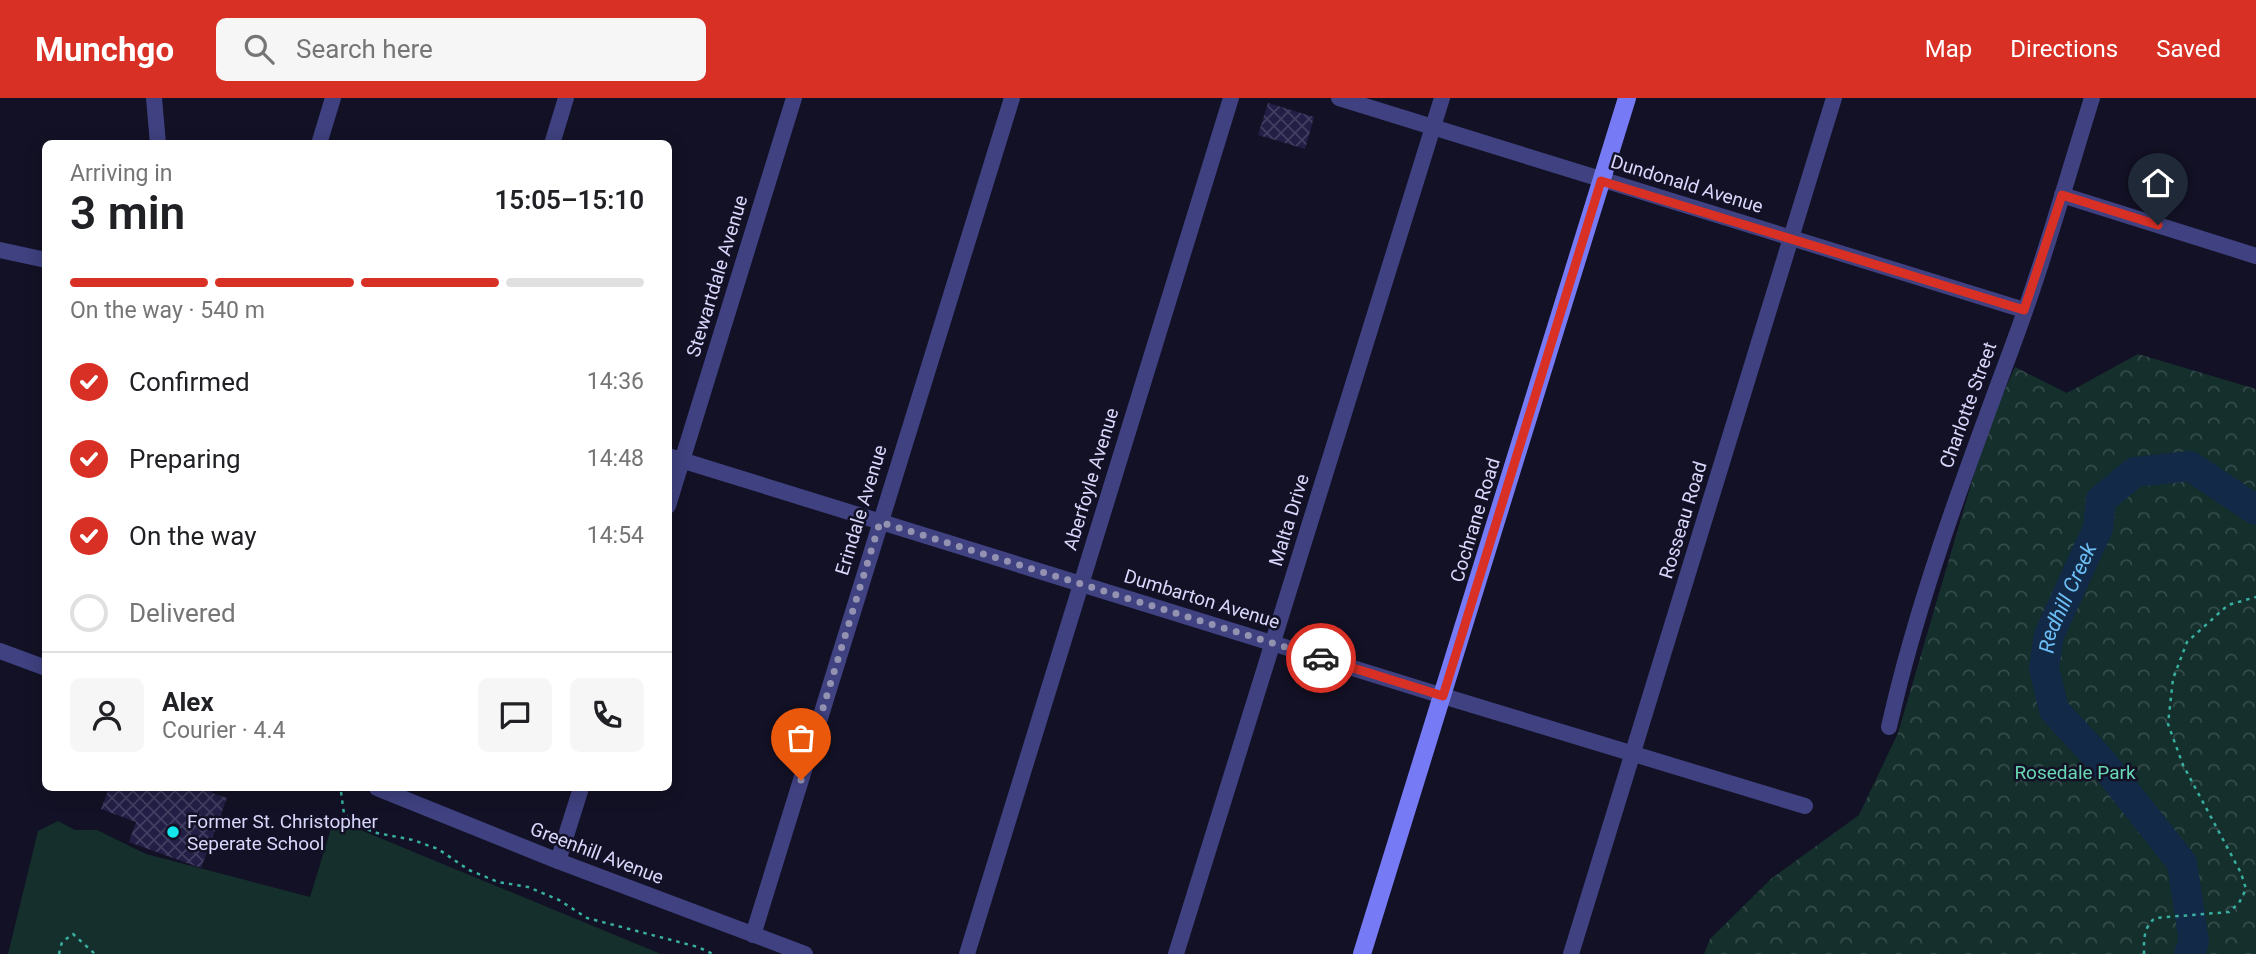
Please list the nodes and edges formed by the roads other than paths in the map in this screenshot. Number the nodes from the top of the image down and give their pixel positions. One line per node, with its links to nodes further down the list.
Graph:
1 (154, 98): 13 (street)
2 (332, 98): 14 (street)
3 (566, 98): 15 (street)
4 (794, 98): 23 (street, Stewartdale Avenue)
5 (1012, 98): 25 (street, Erindale Avenue)
6 (1231, 98): 26 (street, Aberfoyle Avenue)
7 (1339, 98): 12 (street, Dundonald Avenue)
8 (1442, 98): 12 (street, Malta Drive)
9 (1626, 98): 16 (street, Cochrane Road)
10 (1834, 98): 18 (street, Rosseau Road)
11 (2092, 98): 17 (street, Charlotte Street)
12 (1433, 125): 16 (street, Dundonald Avenue); 27 (street, Malta Drive)
13 (158, 140)
14 (320, 140)
15 (553, 140)
16 (1601, 181): 18 (street, Dundonald Avenue); 30 (street, Cochrane Road)
17 (2062, 195): 20 (street); 22 (street, Charlotte Street)
18 (1791, 238): 22 (street, Dundonald Avenue); 32 (street, Rosseau Road)
19 (0, 250): 21 (street)
20 (2256, 254)
21 (42, 259)
22 (2024, 310): 31 (street, Charlotte Street)
23 (676, 458): 24 (street, Stewartdale Avenue); 25 (street, Dumbarton Avenue)
24 (672, 482)
25 (880, 522): 26 (street, Dumbarton Avenue); 37 (street, Erindale Avenue)
26 (1080, 583): 27 (street, Dumbarton Avenue); 39 (street, Aberfoyle Avenue)
27 (1273, 644): 30 (street, Dumbarton Avenue); 40 (street, Malta Drive)
28 (0, 650): 29 (street)
29 (42, 666)
30 (1443, 696): 32 (street, Dumbarton Avenue); 41 (street, Cochrane Road)
31 (1889, 727)
32 (1634, 755): 35 (street, Dumbarton Avenue); 42 (street, Rosseau Road)
33 (384, 791): 36 (street, Greenhill Avenue)
34 (580, 791): 36 (street)
35 (1805, 806)
36 (558, 861): 37 (street, Greenhill Avenue)
37 (753, 935): 38 (street, Greenhill Avenue)
38 (805, 954)
39 (967, 954)
40 (1176, 954)
41 (1362, 954)
42 (1571, 954)

